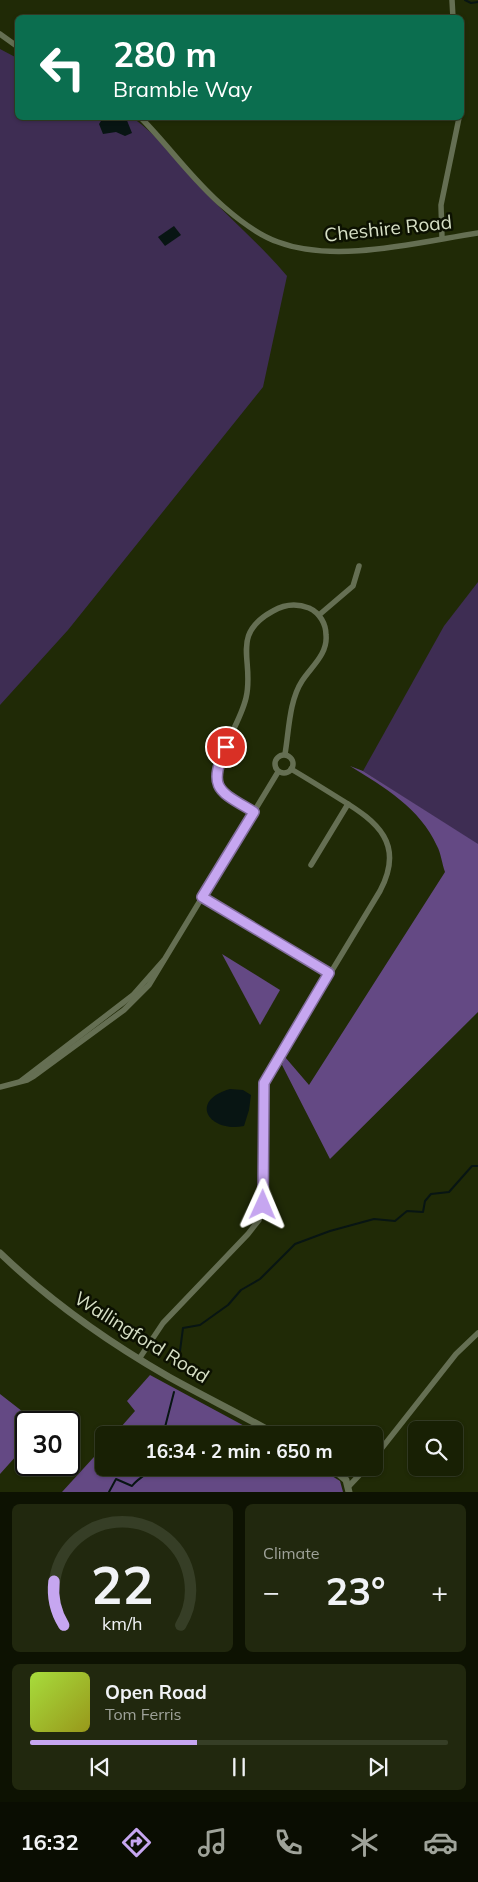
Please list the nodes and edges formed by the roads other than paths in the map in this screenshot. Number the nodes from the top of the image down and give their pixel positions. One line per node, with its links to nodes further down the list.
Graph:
1 (452, 0): 2 (street)
2 (453, 15)
3 (0, 34): 4 (street)
4 (15, 45)
5 (143, 120): 8 (street, Cheshire Road)
6 (459, 120): 8 (street)
7 (478, 233): 8 (street, Cheshire Road)
8 (442, 238)
9 (359, 566): 10 (street)
10 (319, 615): 11 (street); 15 (street)
11 (285, 754): 12 (street); 13 (street)
12 (291, 769): 13 (street); 14 (street)
13 (278, 772): 15 (street)
14 (348, 804): 16 (street); 18 (street)
15 (254, 812): 17 (street)
16 (311, 865)
17 (202, 897): 18 (street); 19 (street)
18 (329, 973): 22 (street)
19 (0, 1087)
20 (0, 1253): 22 (street, Wallingford Road)
21 (478, 1333): 24 (street)
22 (139, 1359): 23 (street, Wallingford Road)
23 (261, 1426)
24 (383, 1447)
25 (343, 1476): 27 (street)
26 (360, 1476): 27 (street)
27 (349, 1489)

